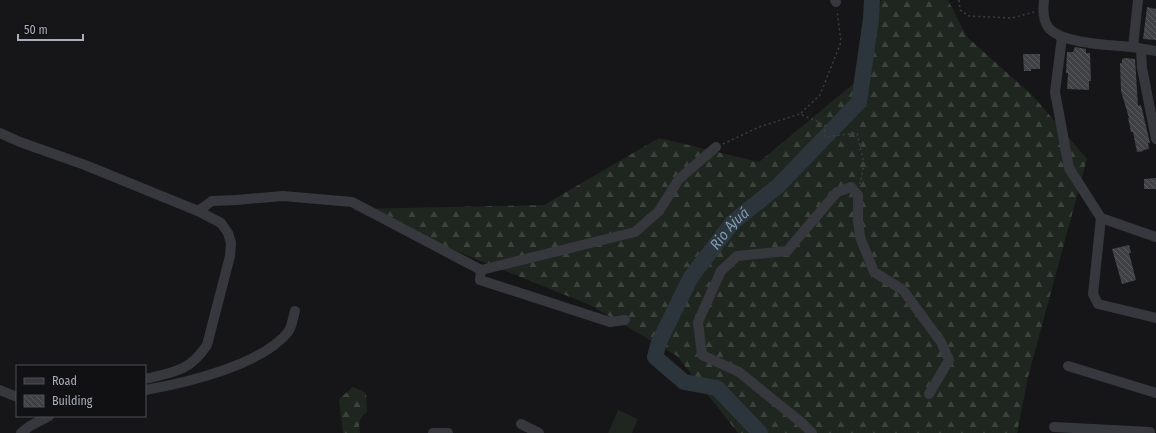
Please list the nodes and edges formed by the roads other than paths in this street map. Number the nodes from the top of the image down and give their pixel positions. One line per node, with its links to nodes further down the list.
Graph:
1 (1138, 0): 4 (street)
2 (1044, 4): 3 (street)
3 (1062, 36): 4 (street); 10 (street)
4 (1137, 48): 5 (street); 7 (street)
5 (1156, 51)
6 (0, 133): 9 (street)
7 (1156, 139)
8 (716, 147): 12 (street)
9 (198, 211): 12 (street); 17 (street)
10 (1101, 218): 11 (street); 14 (street)
11 (1156, 237)
12 (481, 270): 15 (street)
13 (295, 311): 19 (street)
14 (1156, 318)
15 (625, 320)
16 (1068, 366): 21 (street)
17 (146, 379)
18 (0, 390): 22 (street)
19 (146, 390)
20 (928, 394): 31 (street)
21 (1156, 394)
22 (16, 397)
23 (47, 417): 27 (street)
24 (521, 424): 30 (street)
25 (1054, 427): 26 (street)
26 (1152, 430)
27 (21, 433)
28 (433, 433): 29 (street)
29 (448, 433)
30 (539, 433)
31 (812, 433)

